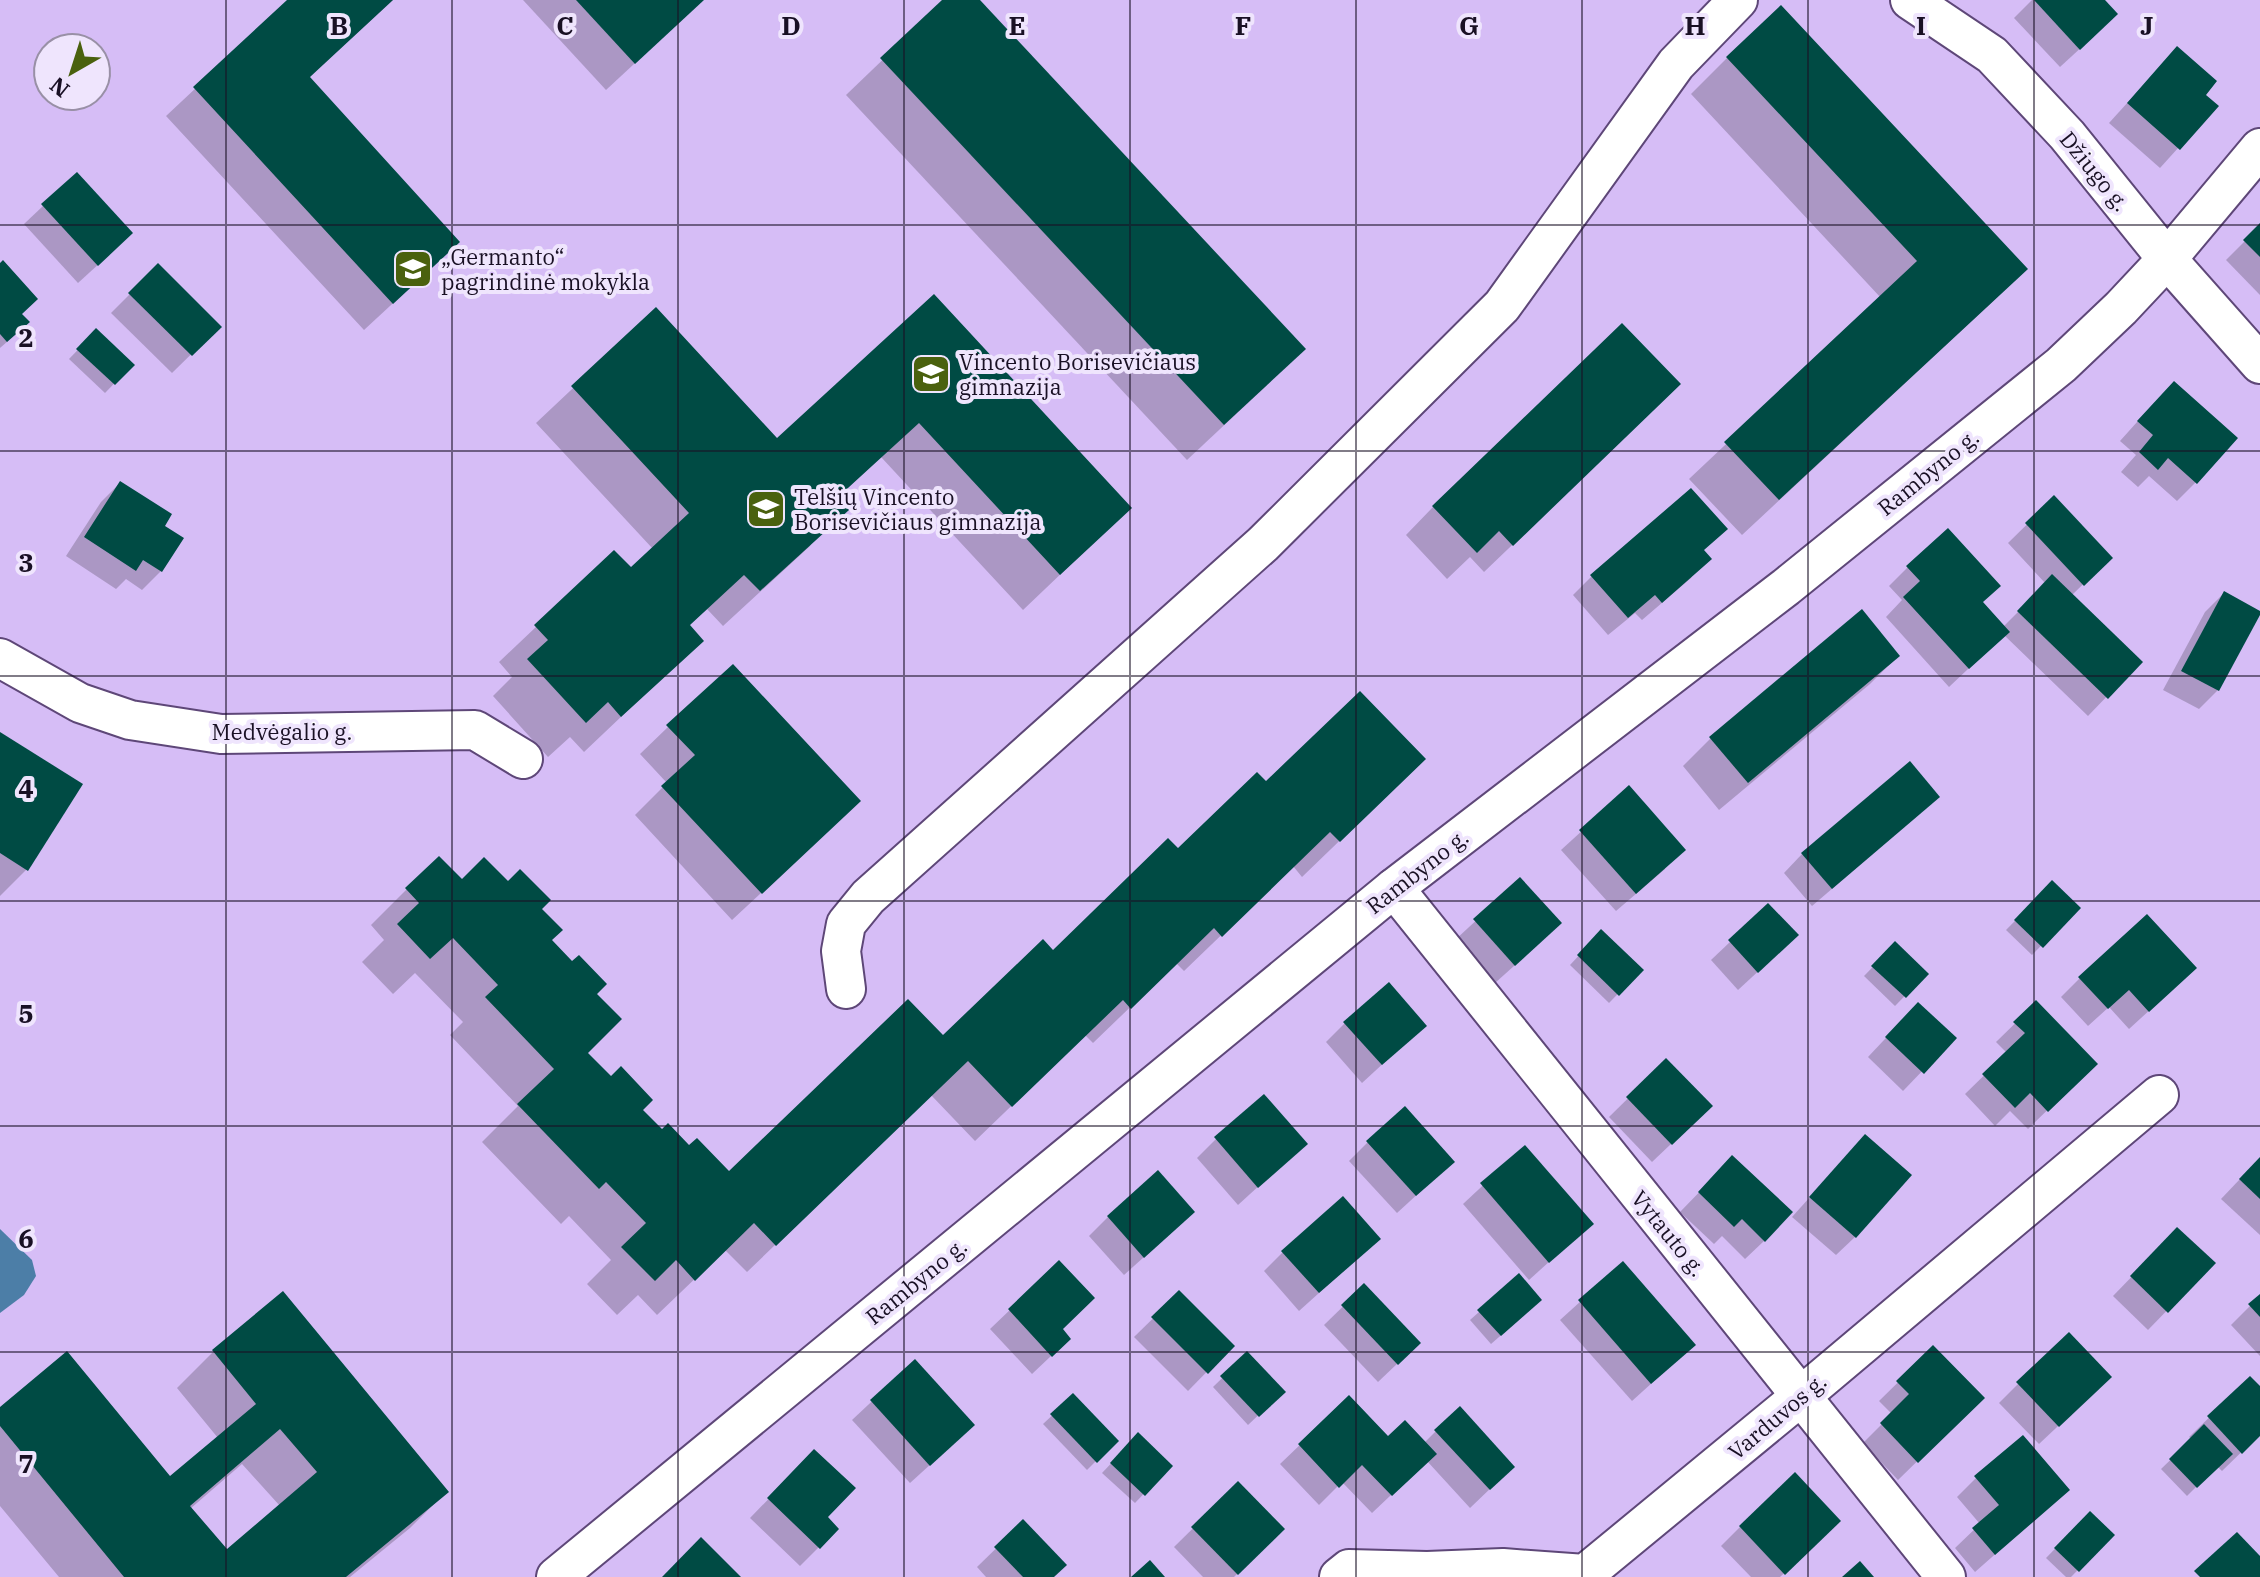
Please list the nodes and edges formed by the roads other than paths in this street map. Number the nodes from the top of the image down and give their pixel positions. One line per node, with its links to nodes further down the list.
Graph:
1 (1738, 0): 9 (street)
2 (1910, 0): 4 (street, Džiugo g.)
3 (2260, 148): 4 (street, Rambyno g.)
4 (2167, 259): 5 (street, Džiugo g.); 8 (street, Rambyno g.)
5 (2260, 364)
6 (0, 658): 7 (street, Medvėgalio g.)
7 (523, 759)
8 (1394, 888): 11 (street, Vytauto g.); 12 (street, Rambyno g.)
9 (846, 989)
10 (2159, 1095): 11 (street, Varduvos g.)
11 (1800, 1397): 13 (street, Varduvos g.); 14 (street, Vytauto g.)
12 (556, 1577)
13 (1339, 1577)
14 (1946, 1577)

